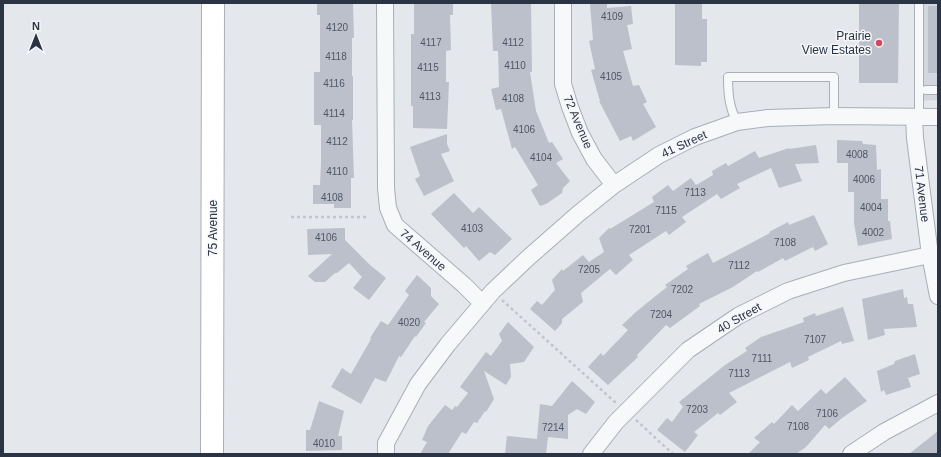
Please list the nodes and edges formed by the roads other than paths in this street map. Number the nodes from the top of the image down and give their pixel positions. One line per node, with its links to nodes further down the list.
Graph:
1 (213, 3): 16 (main road, 75 Avenue)
2 (385, 3): 14 (street, 74 Avenue)
3 (563, 3): 11 (street, 72 Avenue)
4 (919, 3): 8 (lane)
5 (926, 90): 6 (lane)
6 (938, 90)
7 (834, 116): 8 (street, 41 Street); 10 (street, 41 Street); 10 (lane)
8 (917, 116): 9 (street, 41 Street); 12 (street, 71 Avenue)
9 (938, 116)
10 (737, 122): 11 (street, 41 Street)
11 (614, 185): 14 (street, 41 Street)
12 (930, 255): 13 (street, 71 Avenue); 18 (street, 40 Street)
13 (938, 296)
14 (482, 303): 17 (street)
15 (938, 403): 19 (street)
16 (212, 454)
17 (386, 454)
18 (591, 454)
19 (851, 454)

